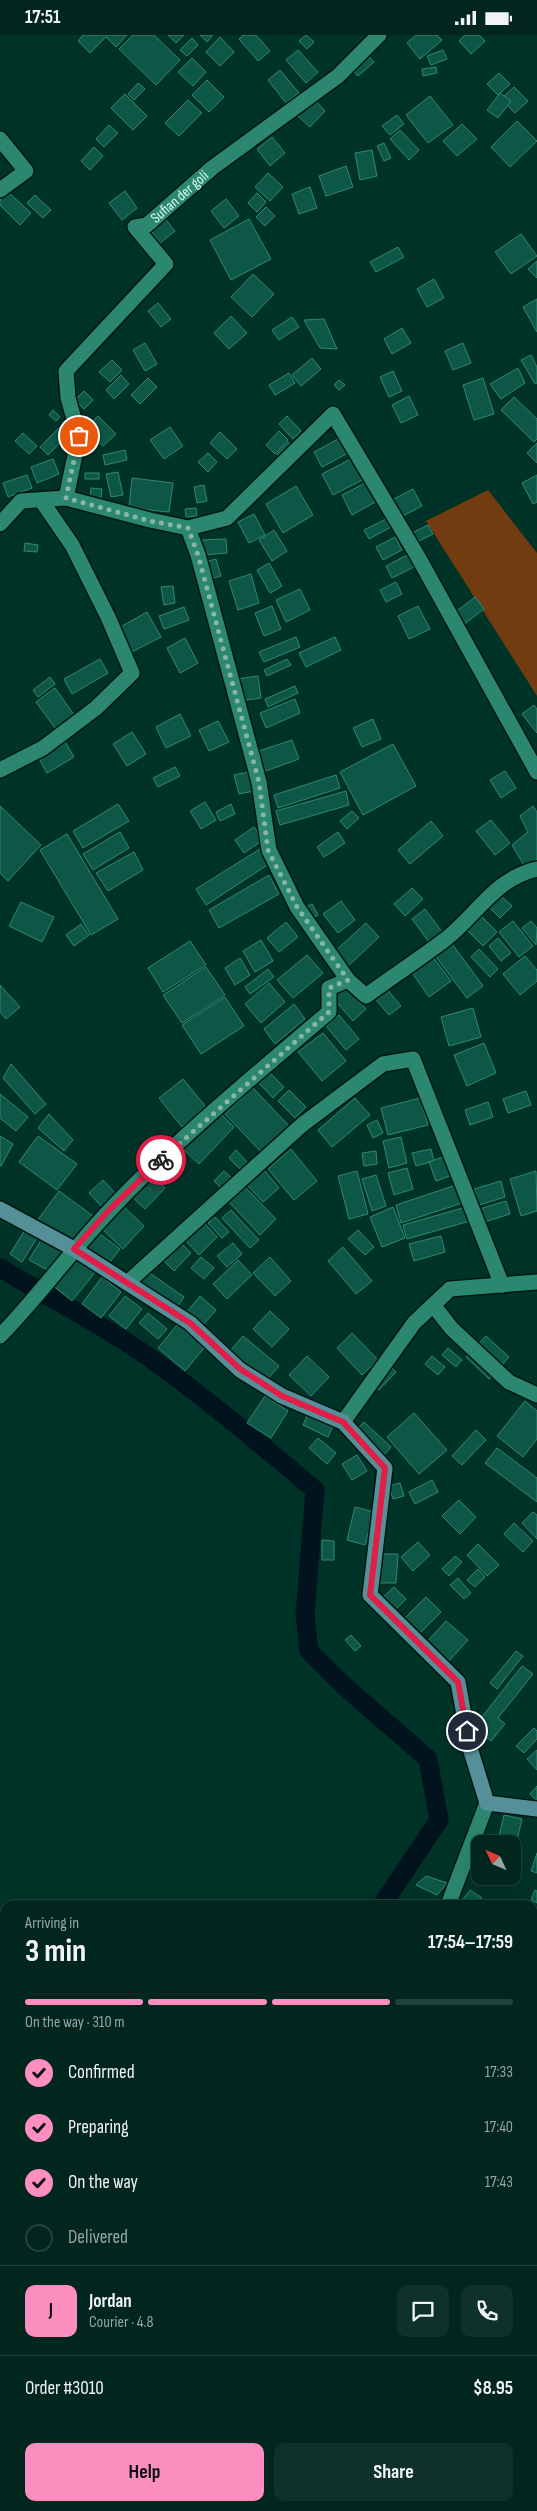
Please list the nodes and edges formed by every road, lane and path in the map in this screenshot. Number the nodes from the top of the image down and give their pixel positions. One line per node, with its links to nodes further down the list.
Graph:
1 (379, 35): 4 (street, Sufian der goli)
2 (0, 139): 3 (street)
3 (0, 190)
4 (66, 498): 5 (street); 7 (street)
5 (41, 500): 6 (street); 8 (street)
6 (0, 523)
7 (188, 528): 9 (street); 11 (street)
8 (0, 770)
9 (537, 772)
10 (537, 869): 11 (street)
11 (348, 980): 13 (street)
12 (0, 1209): 13 (street)
13 (74, 1249): 15 (street); 18 (street)
14 (537, 1282): 16 (street)
15 (127, 1283): 16 (street); 20 (street)
16 (502, 1285): 17 (street)
17 (433, 1305): 19 (street); 20 (street)
18 (0, 1336)
19 (537, 1395)
20 (343, 1422): 21 (street)
21 (487, 1803): 22 (street); 23 (street)
22 (537, 1809)
23 (450, 1900)

